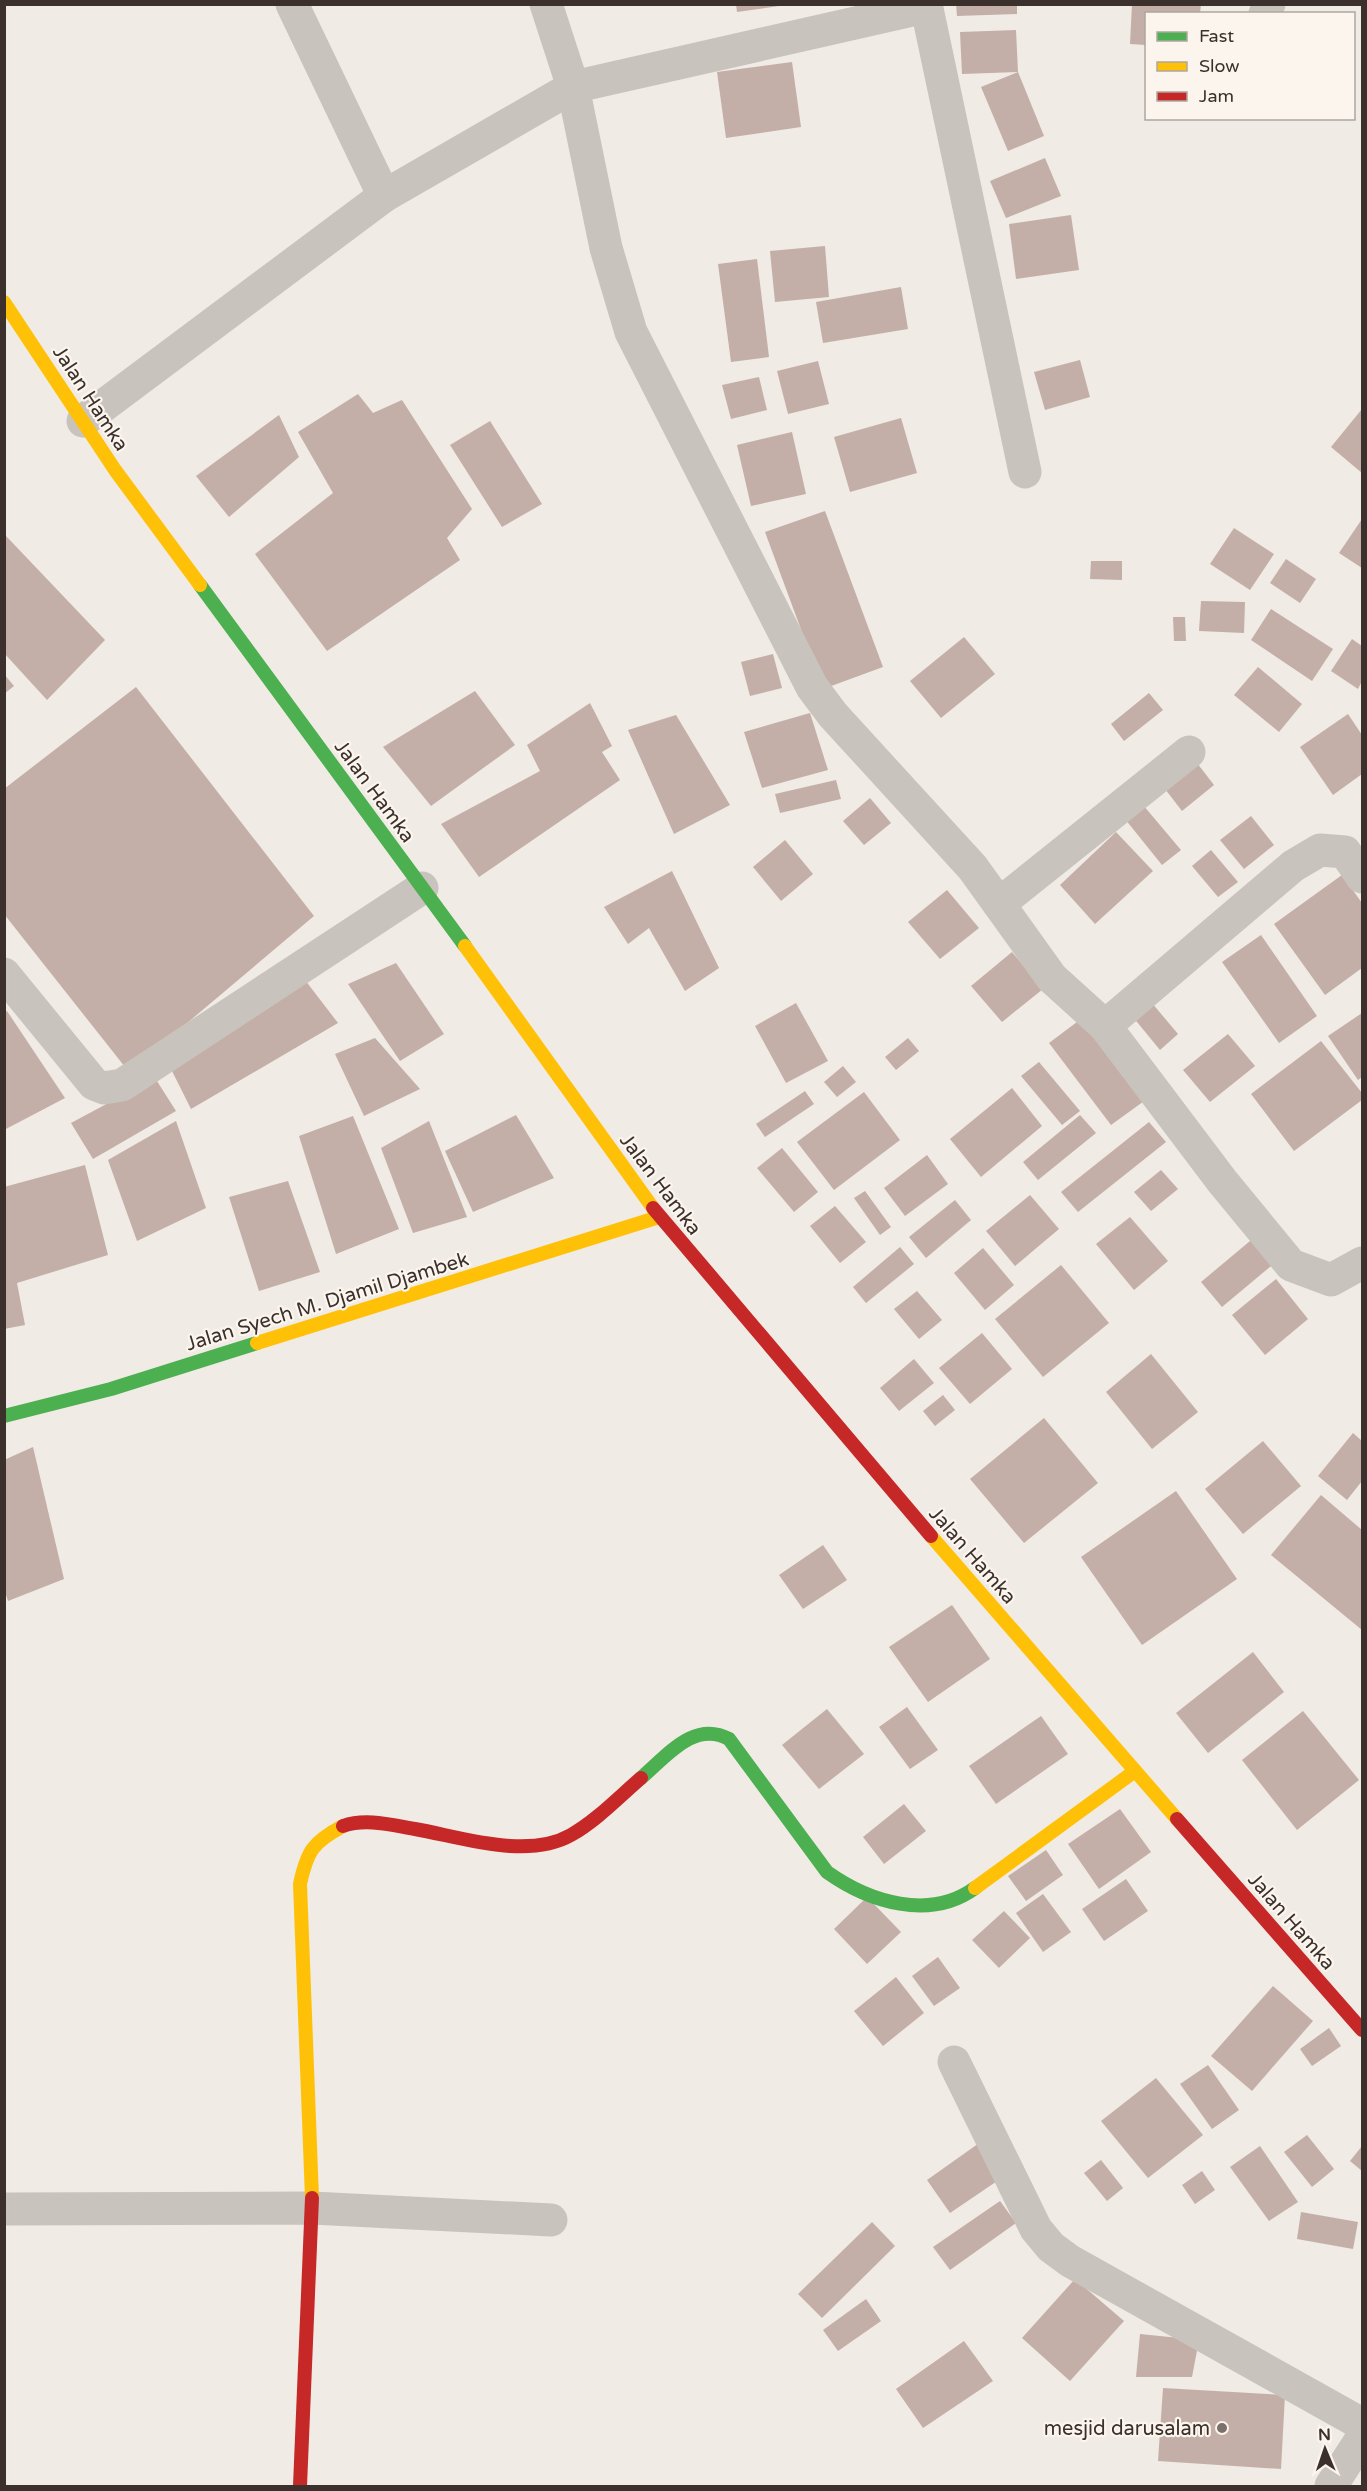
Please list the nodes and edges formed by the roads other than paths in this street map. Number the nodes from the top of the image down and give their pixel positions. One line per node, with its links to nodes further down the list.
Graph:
1 (292, 4): 5 (street)
2 (546, 4): 4 (street)
3 (926, 6): 4 (street); 8 (street)
4 (573, 87): 5 (street); 12 (street)
5 (384, 196): 7 (street)
6 (4, 302): 7 (street, Jalan Hamka)
7 (83, 421): 11 (street, Jalan Hamka)
8 (1025, 472)
9 (1189, 752): 12 (street)
10 (1362, 877): 14 (street)
11 (422, 888): 13 (street); 15 (street, Jalan Hamka)
12 (999, 904): 14 (street)
13 (4, 974)
14 (1105, 1026): 16 (street)
15 (659, 1217): 17 (street, Jalan Syech M. Djamil Djambek); 18 (street, Jalan Hamka)
16 (1362, 1263)
17 (4, 1416)
18 (1136, 1771): 19 (street, Jalan Hamka); 21 (street)
19 (1362, 2030)
20 (954, 2062): 24 (street)
21 (312, 2208): 22 (street); 23 (street); 26 (street)
22 (4, 2209)
23 (551, 2220)
24 (1362, 2424)
25 (1362, 2438): 27 (street)
26 (300, 2487)
27 (1331, 2487)

